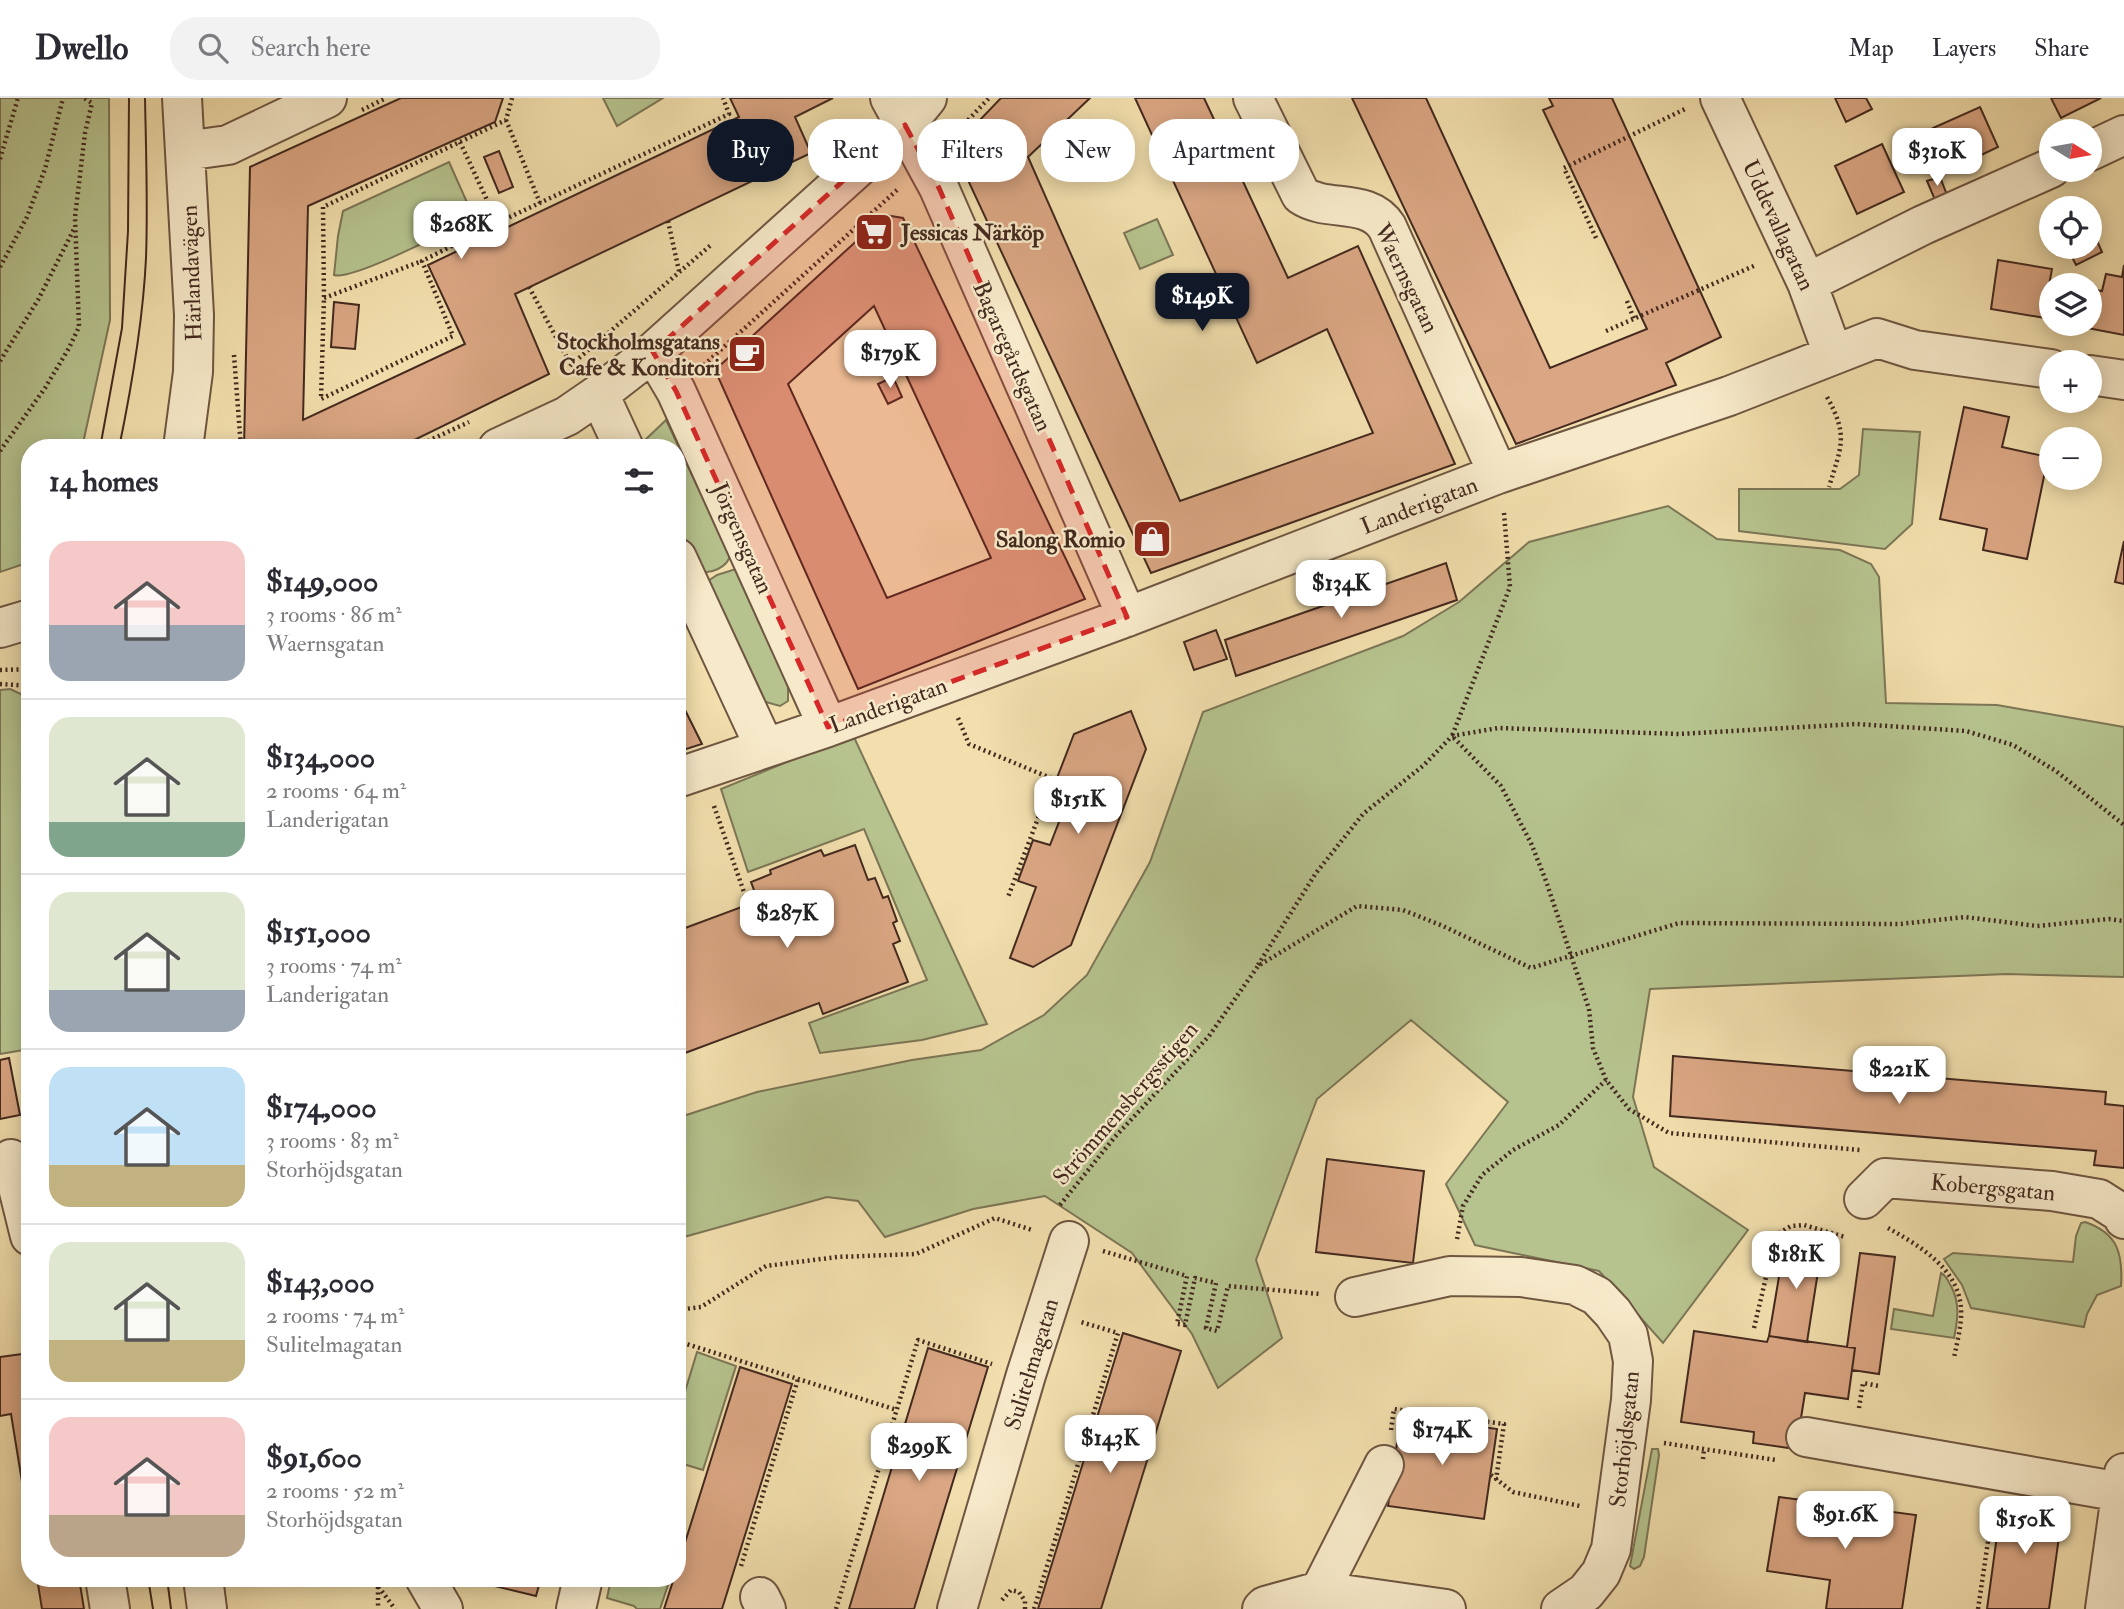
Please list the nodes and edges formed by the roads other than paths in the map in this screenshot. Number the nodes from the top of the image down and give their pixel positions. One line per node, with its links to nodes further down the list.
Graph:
1 (182, 98): 8 (street, Härlandavägen)
2 (327, 98): 8 (street)
3 (1253, 98): 20 (street, Waernsgatan)
4 (1703, 103): 10 (street, Uddevallagatan)
5 (907, 107): 11 (street); 22 (street, Bagaregårdsgatan)
6 (2124, 135): 7 (street)
7 (2102, 145)
8 (185, 151): 18 (street, Härlandavägen)
9 (2039, 173): 10 (street)
10 (1807, 283): 12 (street, Uddevallagatan)
11 (653, 352): 16 (street); 25 (street, Jörgensgatan)
12 (1833, 354): 13 (street, Landerigatan); 20 (street, Landerigatan)
13 (2039, 367)
14 (2102, 377): 15 (street)
15 (2124, 380)
16 (599, 394): 17 (street); 19 (street)
17 (487, 433)
18 (184, 439)
19 (620, 439)
20 (1498, 474): 22 (street, Landerigatan)
21 (686, 577): 26 (street)
22 (1127, 617): 25 (street, Landerigatan)
23 (21, 622): 24 (street)
24 (0, 628)
25 (828, 727): 26 (street, Landerigatan)
26 (765, 748): 27 (street, Landerigatan)
27 (689, 774)
28 (11, 1159): 29 (street)
29 (21, 1200)
30 (1872, 1212): 31 (street, Kobergsgatan)
31 (2124, 1219)
32 (1054, 1228): 46 (street, Sulitelmagatan)
33 (1355, 1297): 49 (street, Storhöjdsgatan)
34 (1806, 1437): 36 (street)
35 (1384, 1465): 41 (street)
36 (2123, 1482): 50 (street)
37 (106, 1587): 42 (street)
38 (204, 1587): 43 (street)
39 (430, 1587): 44 (street)
40 (581, 1587): 45 (street)
41 (1320, 1591): 47 (street); 48 (street)
42 (110, 1609)
43 (207, 1609)
44 (443, 1609)
45 (576, 1609)
46 (957, 1609)
47 (1262, 1609)
48 (1446, 1609)
49 (1561, 1609)
50 (2105, 1609)

